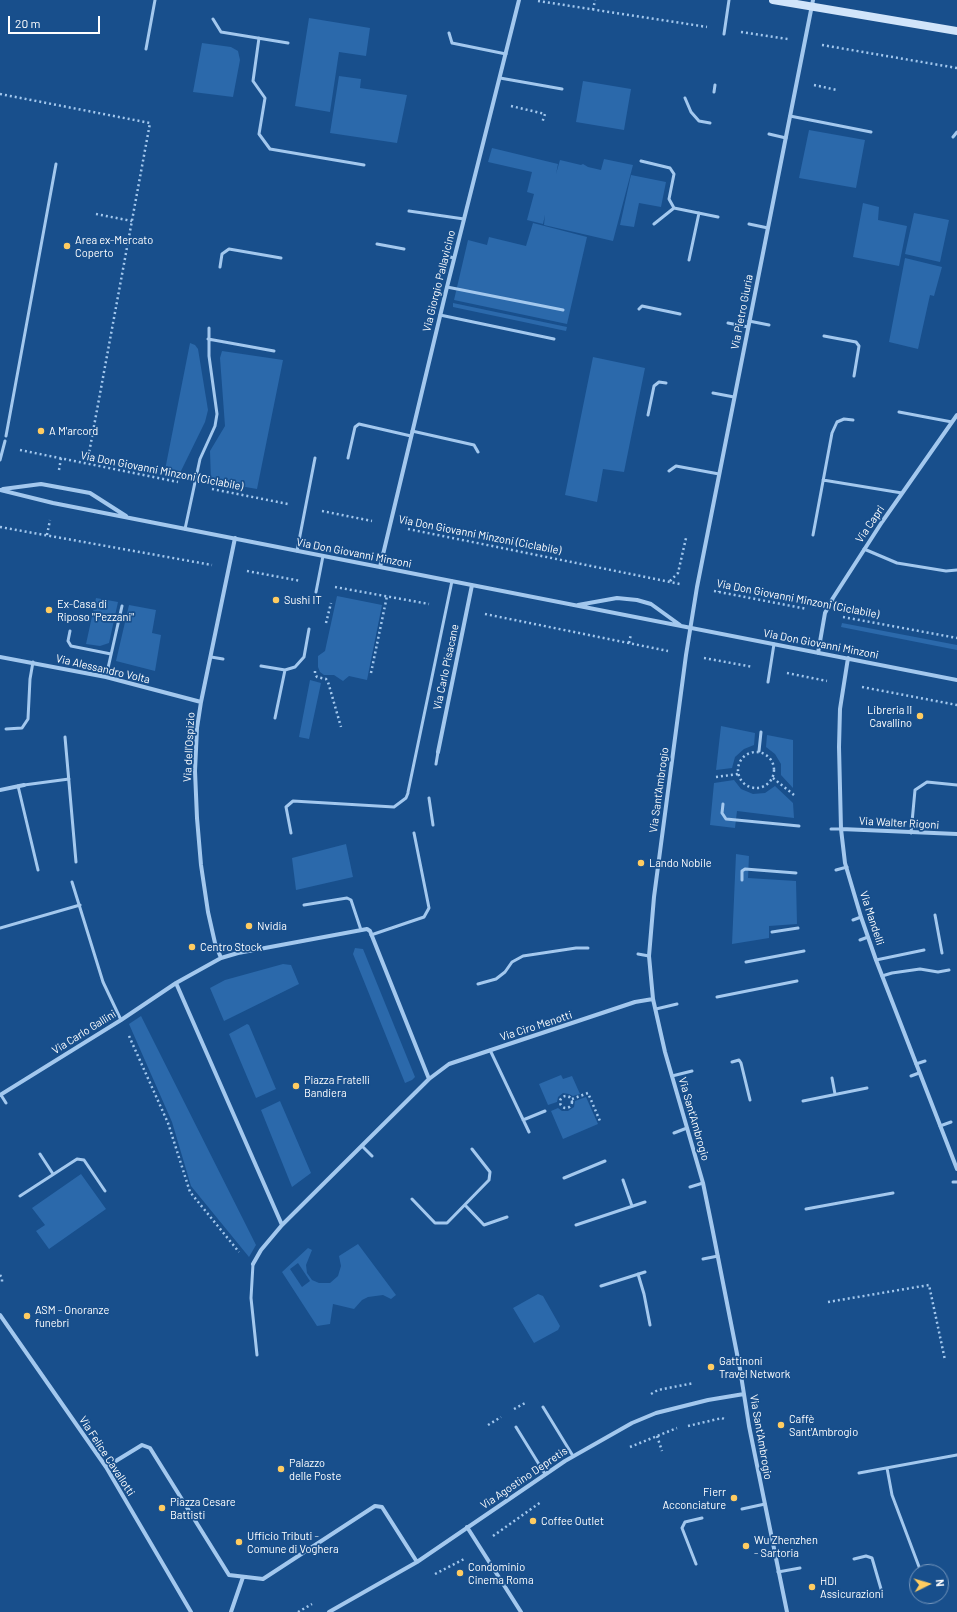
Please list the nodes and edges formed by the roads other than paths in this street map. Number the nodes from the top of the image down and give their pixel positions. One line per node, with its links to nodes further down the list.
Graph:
1 (155, 0): 12 (lane)
2 (519, 0): 13 (street, Via Giorgio Pallavicino)
3 (729, 0): 9 (lane)
4 (773, 0): 5 (street)
5 (812, 3): 7 (street); 19 (street, Via Pietro Giuria)
6 (213, 19): 10 (lane)
7 (957, 31)
8 (449, 33): 13 (lane)
9 (724, 34)
10 (259, 38): 11 (lane); 28 (lane)
11 (288, 43)
12 (146, 49)
13 (506, 54): 14 (street, Via Giorgio Pallavicino)
14 (500, 78): 16 (lane); 33 (street, Via Giorgio Pallavicino)
15 (715, 85): 17 (lane)
16 (562, 89)
17 (714, 92)
18 (685, 98): 20 (lane)
19 (790, 116): 21 (lane); 25 (street, Via Pietro Giuria)
20 (710, 123)
21 (871, 132)
22 (957, 132): 24 (lane)
23 (769, 134): 25 (lane)
24 (952, 137)
25 (786, 138): 36 (street, Via Pietro Giuria)
26 (641, 161): 29 (lane)
27 (56, 164): 68 (lane)
28 (364, 165)
29 (674, 208): 31 (lane); 34 (lane)
30 (409, 210): 33 (lane)
31 (699, 213): 32 (lane); 42 (lane)
32 (718, 217)
33 (464, 219): 41 (street, Via Giorgio Pallavicino)
34 (654, 224)
35 (749, 224): 36 (lane)
36 (768, 228): 49 (street, Via Pietro Giuria)
37 (378, 244): 38 (lane)
38 (404, 249)
39 (446, 256): 41 (lane)
40 (281, 258): 43 (lane)
41 (454, 258): 44 (street, Via Giorgio Pallavicino)
42 (689, 260)
43 (220, 267)
44 (447, 287): 46 (lane); 48 (street, Via Giorgio Pallavicino)
45 (638, 309): 47 (lane)
46 (563, 310)
47 (680, 314)
48 (440, 315): 56 (lane); 67 (street, Via Giorgio Pallavicino)
49 (749, 321): 51 (lane); 52 (street, Via Pietro Giuria)
50 (728, 323): 52 (lane)
51 (769, 325)
52 (748, 327): 61 (street, Via Pietro Giuria)
53 (209, 328): 55 (lane)
54 (824, 336): 58 (lane)
55 (208, 339): 57 (lane); 81 (lane)
56 (554, 339)
57 (274, 350)
58 (854, 376)
59 (666, 383): 63 (lane)
60 (713, 393): 61 (lane)
61 (734, 397): 76 (street, Via Pietro Giuria)
62 (899, 412): 66 (lane)
63 (648, 415)
64 (957, 415): 66 (street, Via Capri)
65 (853, 420): 77 (lane)
66 (952, 422): 79 (street, Via Capri)
67 (412, 431): 69 (street, Via Giorgio Pallavicino); 71 (lane)
68 (6, 436)
69 (411, 436): 73 (lane); 87 (street, Via Giorgio Pallavicino)
70 (5, 441): 74 (lane)
71 (478, 452)
72 (315, 458): 85 (lane)
73 (348, 458)
74 (0, 460)
75 (669, 471): 76 (lane)
76 (720, 474): 95 (street, Via Pietro Giuria)
77 (823, 480): 79 (lane); 82 (lane)
78 (0, 490): 80 (street, Via Don Giovanni Minzoni); 80 (street, Via Don Giovanni Minzoni)
79 (902, 493): 84 (street, Via Capri)
80 (128, 518): 81 (street, Via Don Giovanni Minzoni)
81 (185, 529): 83 (street, Via Don Giovanni Minzoni)
82 (813, 535)
83 (235, 538): 85 (street, Via Don Giovanni Minzoni); 102 (street, Via dell'Ospizio)
84 (864, 549): 88 (lane); 99 (street, Via Capri)
85 (297, 551): 86 (street, Via Don Giovanni Minzoni)
86 (323, 556): 87 (street, Via Don Giovanni Minzoni); 91 (lane)
87 (380, 567): 89 (street, Via Don Giovanni Minzoni)
88 (957, 570)
89 (452, 581): 90 (street, Via Don Giovanni Minzoni); 131 (lane)
90 (472, 585): 93 (street, Via Don Giovanni Minzoni); 116 (street, Via Carlo Pisacane)
91 (316, 592)
92 (122, 606): 100 (lane)
93 (576, 606): 94 (street, Via Don Giovanni Minzoni); 94 (street, Via Don Giovanni Minzoni)
94 (682, 626): 95 (street, Via Don Giovanni Minzoni)
95 (690, 628): 98 (street, Via Don Giovanni Minzoni); 158 (street, Via Sant'Ambrogio)
96 (309, 629): 107 (lane)
97 (70, 630): 100 (lane)
98 (774, 644): 99 (street, Via Don Giovanni Minzoni); 110 (lane)
99 (818, 653): 103 (street, Via Don Giovanni Minzoni)
100 (111, 654): 108 (lane)
101 (0, 657): 105 (street, Via Alessandro Volta)
102 (211, 657): 104 (lane); 111 (street, Via dell'Ospizio)
103 (848, 658): 109 (street, Via Don Giovanni Minzoni); 129 (street, Via Mandelli)
104 (223, 659)
105 (33, 662): 108 (street, Via Alessandro Volta); 113 (lane)
106 (261, 666): 107 (lane)
107 (285, 670): 112 (lane)
108 (106, 678): 111 (street, Via Alessandro Volta)
109 (957, 680)
110 (768, 682)
111 (201, 702): 159 (street, Via dell'Ospizio)
112 (275, 718)
113 (6, 729)
114 (762, 732): 117 (lane)
115 (65, 737): 119 (lane)
116 (438, 752): 118 (lane)
117 (759, 752)
118 (436, 764)
119 (69, 779): 120 (lane); 134 (lane)
120 (24, 784): 122 (street)
121 (957, 785): 132 (lane)
122 (18, 786): 123 (street); 136 (lane)
123 (0, 790)
124 (430, 798): 126 (lane)
125 (723, 804): 127 (lane)
126 (433, 825)
127 (799, 826)
128 (831, 829): 129 (lane)
129 (841, 829): 132 (street, Via Walter Rigoni); 135 (street, Via Mandelli)
130 (414, 832): 150 (lane)
131 (291, 833)
132 (910, 833): 133 (street, Via Walter Rigoni)
133 (957, 834)
134 (76, 862)
135 (846, 867): 137 (lane); 144 (street, Via Mandelli)
136 (38, 870)
137 (836, 870)
138 (796, 873): 139 (lane)
139 (742, 880)
140 (72, 882): 141 (lane)
141 (80, 905): 146 (lane); 171 (lane)
142 (304, 905): 148 (lane)
143 (935, 915): 156 (lane)
144 (861, 917): 145 (lane); 151 (street, Via Mandelli)
145 (853, 920)
146 (0, 928)
147 (798, 928): 149 (lane)
148 (361, 930): 150 (street); 159 (street)
149 (772, 932)
150 (371, 935): 181 (street)
151 (868, 937): 152 (lane); 160 (street, Via Mandelli)
152 (860, 940)
153 (588, 948): 166 (lane)
154 (924, 950): 160 (lane)
155 (804, 951): 161 (lane)
156 (942, 953)
157 (638, 954): 158 (lane)
158 (649, 956): 168 (street, Via Sant'Ambrogio)
159 (221, 958): 165 (street)
160 (876, 960): 163 (street, Via Mandelli)
161 (746, 962)
162 (949, 970): 163 (lane)
163 (882, 976): 175 (street, Via Mandelli)
164 (797, 980): 167 (lane)
165 (176, 983): 171 (street, Via Carlo Gallini); 215 (street)
166 (478, 984)
167 (717, 997)
168 (653, 999): 170 (street, Via Sant'Ambrogio); 172 (street, Via Ciro Menotti)
169 (677, 1004): 170 (lane)
170 (656, 1008): 178 (street, Via Sant'Ambrogio)
171 (121, 1020): 184 (street, Via Carlo Gallini)
172 (490, 1050): 181 (street, Via Ciro Menotti); 189 (lane)
173 (925, 1061): 175 (lane)
174 (732, 1062): 185 (lane)
175 (916, 1064): 177 (street, Via Mandelli)
176 (692, 1071): 178 (lane)
177 (919, 1073): 179 (lane); 191 (street, Via Mandelli)
178 (672, 1076): 192 (street, Via Sant'Ambrogio)
179 (911, 1076)
180 (832, 1078): 183 (lane)
181 (429, 1079): 195 (street)
182 (867, 1088): 183 (lane)
183 (835, 1094): 186 (lane)
184 (0, 1095): 187 (lane)
185 (750, 1100)
186 (803, 1101)
187 (6, 1103)
188 (545, 1111): 189 (lane)
189 (523, 1120): 193 (lane)
190 (951, 1122): 191 (lane)
191 (940, 1126): 200 (street, Via Mandelli)
192 (687, 1128): 194 (lane); 204 (street, Via Sant'Ambrogio)
193 (529, 1132)
194 (674, 1133)
195 (362, 1146): 198 (lane); 215 (street)
196 (472, 1149): 211 (lane)
197 (40, 1154): 201 (lane)
198 (372, 1156)
199 (605, 1161): 202 (lane)
200 (957, 1169)
201 (53, 1174): 206 (lane); 208 (lane)
202 (564, 1178)
203 (623, 1180): 212 (lane)
204 (703, 1183): 205 (lane); 217 (street, Via Sant'Ambrogio)
205 (690, 1188)
206 (105, 1191)
207 (894, 1193): 213 (lane)
208 (20, 1196)
209 (412, 1199): 211 (lane)
210 (644, 1202): 212 (lane)
211 (465, 1205): 214 (lane)
212 (632, 1206): 216 (lane)
213 (806, 1209)
214 (507, 1217)
215 (282, 1225): 219 (street)
216 (576, 1225)
217 (718, 1256): 218 (lane); 226 (street, Via Sant'Ambrogio)
218 (703, 1259)
219 (253, 1264): 225 (lane)
220 (645, 1272): 221 (lane)
221 (638, 1274): 222 (lane); 224 (lane)
222 (601, 1286)
223 (0, 1315): 231 (street, Via Felice Cavallotti)
224 (650, 1325)
225 (257, 1355)
226 (744, 1394): 230 (street, Via Agostino Depretis); 235 (street, Via Sant'Ambrogio)
227 (543, 1407): 230 (lane)
228 (516, 1427): 234 (lane)
229 (957, 1454): 232 (lane)
230 (573, 1456): 234 (street, Via Agostino Depretis)
231 (106, 1467): 245 (street); 247 (street, Via Felice Cavallotti)
232 (887, 1468): 233 (lane); 242 (lane)
233 (859, 1473)
234 (545, 1474): 238 (street, Via Agostino Depretis)
235 (765, 1504): 236 (lane); 244 (street, Via Sant'Ambrogio)
236 (742, 1509)
237 (702, 1518): 241 (lane)
238 (467, 1527): 240 (street, Via Agostino Depretis); 250 (street)
239 (854, 1559): 246 (lane)
240 (416, 1562): 245 (street); 249 (street, Via Agostino Depretis)
241 (696, 1564)
242 (918, 1564)
243 (800, 1568): 244 (lane)
244 (778, 1572): 251 (street, Via Sant'Ambrogio)
245 (243, 1577): 248 (street)
246 (881, 1589)
247 (191, 1612)
248 (231, 1612)
249 (329, 1612)
250 (521, 1612)
251 (787, 1612)

